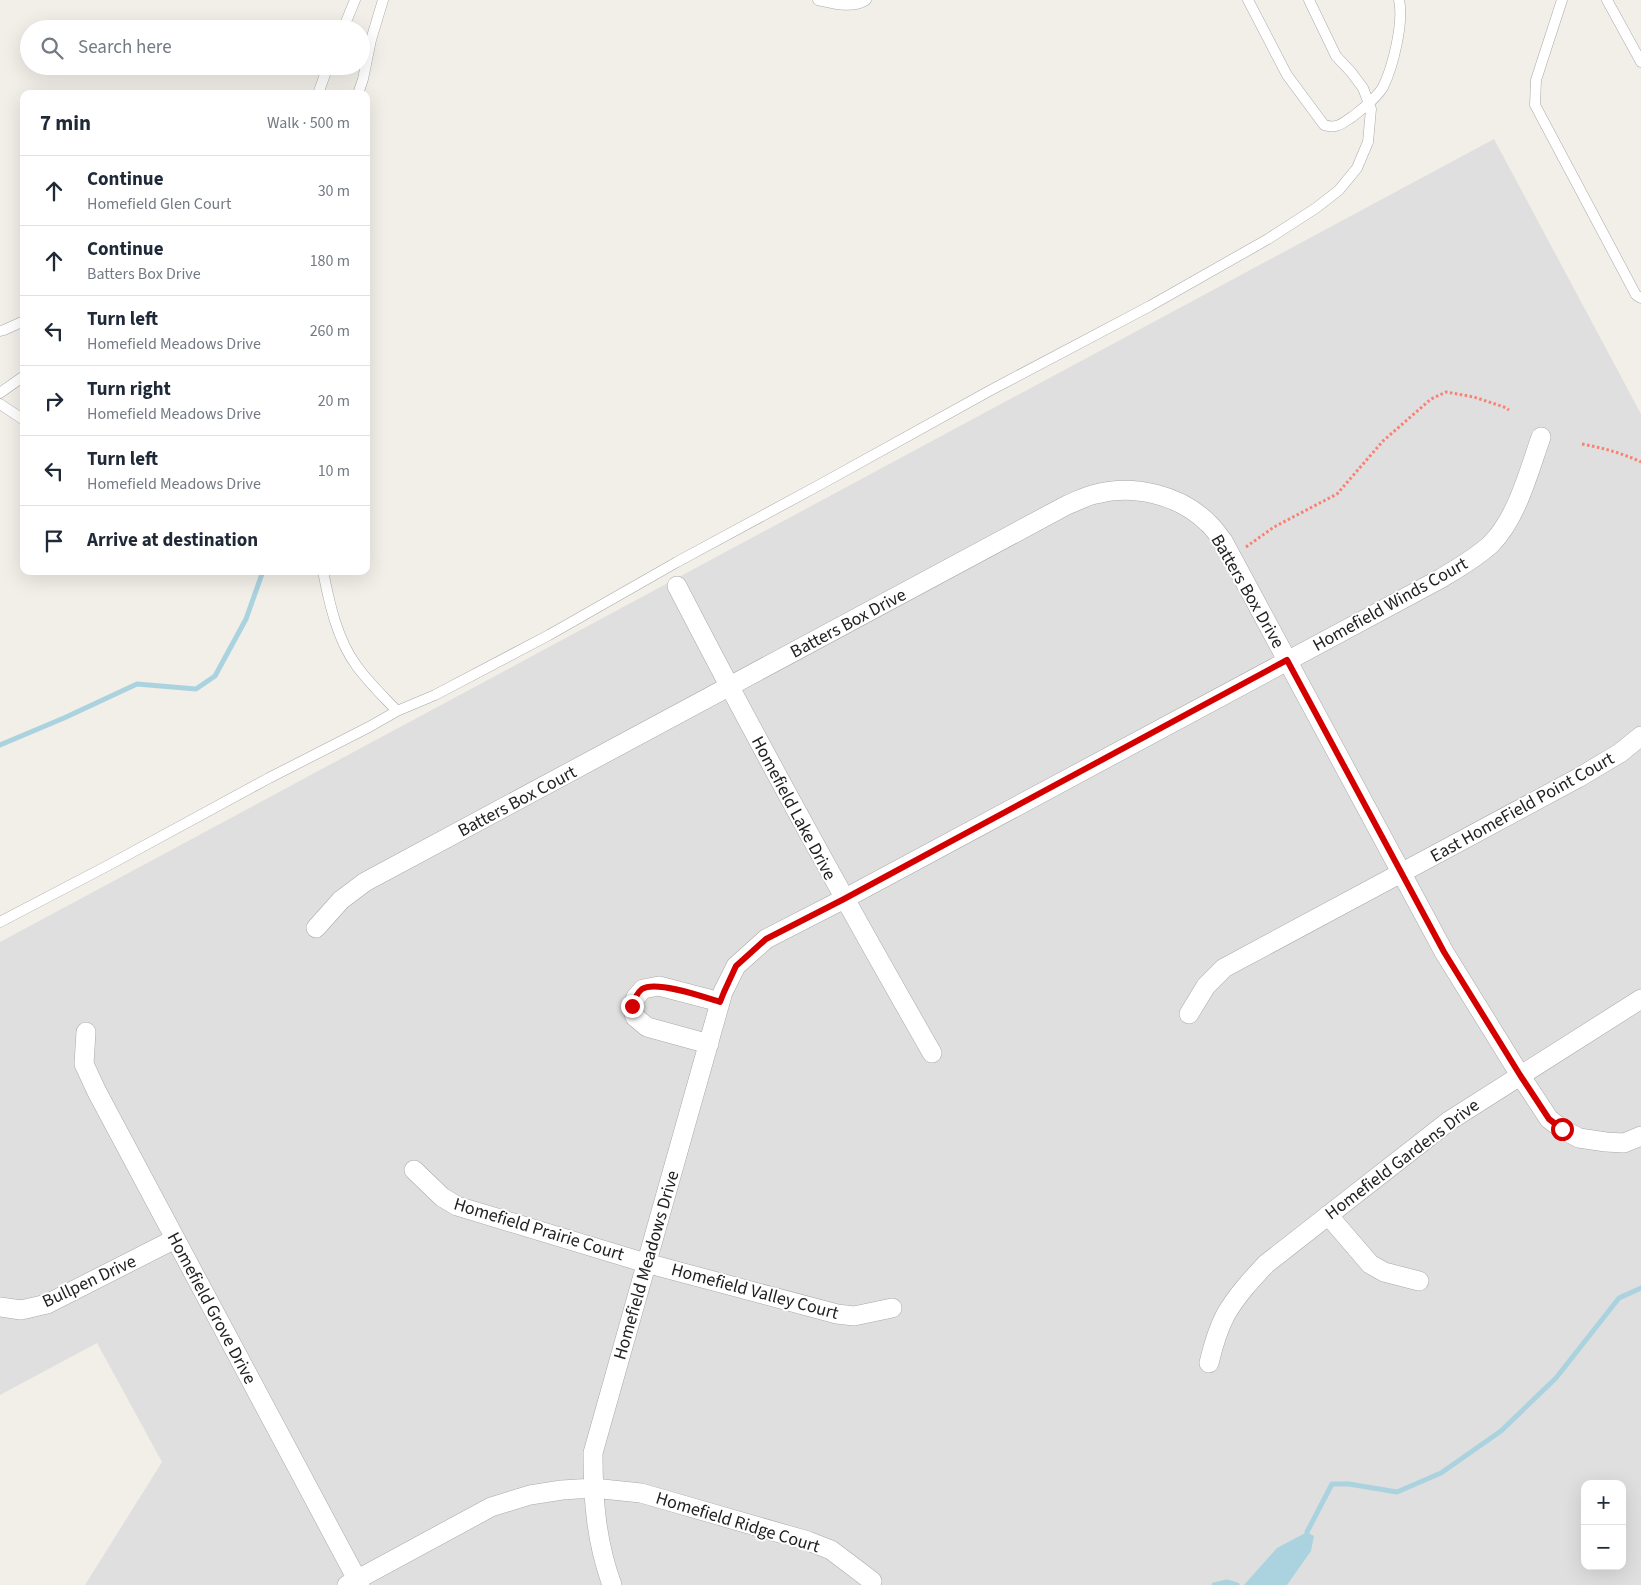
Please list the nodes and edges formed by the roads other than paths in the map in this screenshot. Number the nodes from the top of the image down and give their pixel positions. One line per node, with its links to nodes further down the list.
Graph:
1 (355, 0): 10 (lane)
2 (383, 0): 11 (lane)
3 (818, 0): 4 (lane)
4 (866, 0)
5 (1248, 0): 17 (lane)
6 (1309, 0): 17 (lane)
7 (1400, 0): 17 (lane)
8 (1562, 0): 18 (lane)
9 (1608, 0): 12 (lane)
10 (347, 20)
11 (370, 45)
12 (1641, 62)
13 (325, 75): 15 (lane)
14 (364, 75): 16 (lane)
15 (319, 90)
16 (359, 90)
17 (1368, 104): 30 (lane)
18 (1641, 298)
19 (20, 323): 20 (lane)
20 (0, 331)
21 (20, 379): 22 (lane)
22 (0, 393)
23 (0, 404): 24 (lane)
24 (20, 417)
25 (1541, 437): 28 (street, Homefield Winds Court)
26 (324, 575): 30 (lane)
27 (677, 586): 29 (street, Homefield Lake Drive)
28 (1287, 660): 29 (street, Batters Box Drive); 32 (street, Batters Box Drive); 33 (street, Homefield Meadows Drive)
29 (729, 687): 33 (street, Homefield Lake Drive); 35 (street, Batters Box Court)
30 (397, 711): 34 (lane)
31 (1641, 736): 32 (street, East HomeField Point Court)
32 (1401, 874): 38 (street); 42 (street, Batters Box Drive)
33 (844, 899): 37 (street, Homefield Meadows Drive); 41 (street, Homefield Lake Drive)
34 (0, 922)
35 (316, 928)
36 (1641, 998): 42 (street, Homefield Gardens Drive)
37 (720, 1002): 40 (street, Homefield Meadows Drive); 40 (street)
38 (1189, 1014)
39 (86, 1032): 46 (street, Homefield Grove Drive)
40 (709, 1044): 47 (street, Homefield Meadows Drive)
41 (932, 1053)
42 (1520, 1075): 43 (street, Batters Box Drive); 45 (street, Homefield Gardens Drive)
43 (1641, 1136)
44 (414, 1170): 47 (street, Homefield Prairie Court)
45 (1328, 1215): 48 (street); 51 (street, Homefield Gardens Drive)
46 (175, 1239): 49 (street, Bullpen Drive); 54 (street, Homefield Grove Drive)
47 (646, 1262): 50 (street, Homefield Valley Court); 52 (street, Homefield Meadows Drive)
48 (1419, 1281)
49 (0, 1307)
50 (892, 1308)
51 (1209, 1363)
52 (593, 1488): 53 (street, Homefield Ridge Court); 54 (street, Homefield Ridge Court); 55 (street, Homefield Meadows Drive)
53 (872, 1581)
54 (354, 1583)
55 (612, 1585)

